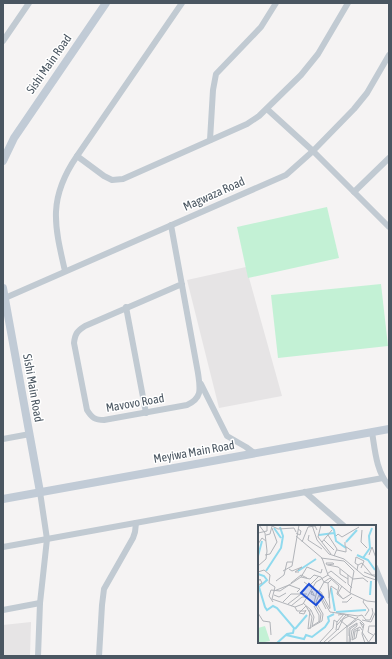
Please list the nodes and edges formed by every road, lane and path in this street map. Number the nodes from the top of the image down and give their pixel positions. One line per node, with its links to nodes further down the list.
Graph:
1 (29, 3): 6 (street)
2 (106, 3): 13 (street, Sishi Main Road)
3 (182, 3): 11 (street)
4 (276, 3): 9 (street)
5 (348, 3): 8 (street)
6 (3, 41)
7 (389, 55): 10 (street, Magwaza Road)
8 (267, 109): 9 (street); 10 (street)
9 (210, 140): 11 (street)
10 (313, 151): 14 (street); 15 (street, Magwaza Road)
11 (77, 156): 17 (street)
12 (389, 158): 14 (street)
13 (3, 161)
14 (354, 192): 16 (street)
15 (171, 224): 17 (street, Magwaza Road); 18 (street, Mavovo Road)
16 (389, 227)
17 (65, 271): 20 (street, Magwaza Road)
18 (182, 284): 21 (street, Mavovo Road); 22 (street, Mavovo Road)
19 (3, 288): 20 (street, Sishi Main Road)
20 (5, 298): 26 (street, Sishi Main Road)
21 (126, 308): 23 (street); 23 (street, Mavovo Road)
22 (200, 382): 23 (street, Mavovo Road); 28 (street)
23 (146, 413)
24 (389, 429): 25 (street, Meyiwa Main Road)
25 (372, 432): 28 (street, Meyiwa Main Road); 29 (street)
26 (30, 434): 27 (street); 31 (street, Sishi Main Road)
27 (3, 439)
28 (254, 453): 31 (street, Meyiwa Main Road)
29 (383, 478): 30 (street); 32 (street)
30 (389, 486)
31 (40, 492): 33 (street, Meyiwa Main Road); 36 (street)
32 (305, 492): 34 (street); 35 (street)
33 (3, 499)
34 (136, 523): 36 (street); 44 (street)
35 (343, 525)
36 (46, 539): 37 (street); 41 (street)
37 (3, 546)
38 (376, 569): 39 (street)
39 (387, 593): 40 (street)
40 (389, 601)
41 (40, 603): 42 (street); 43 (street)
42 (3, 610)
43 (38, 656)
44 (99, 656)

